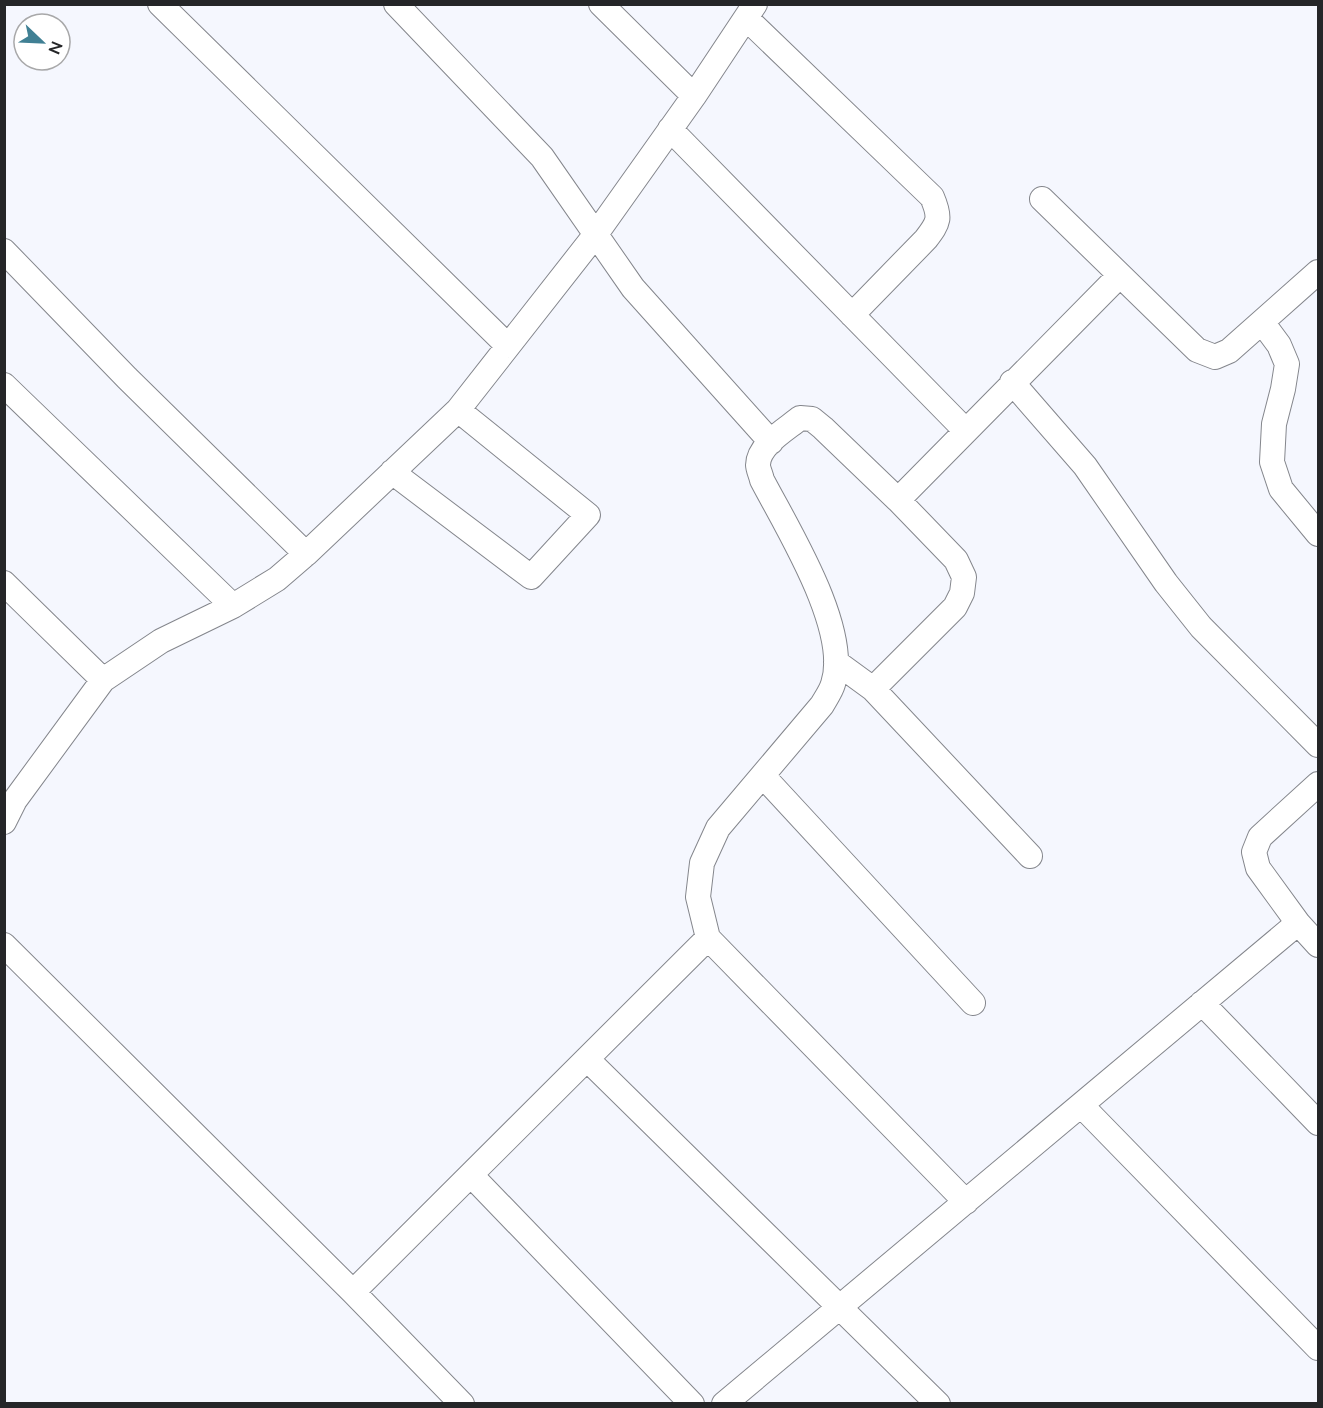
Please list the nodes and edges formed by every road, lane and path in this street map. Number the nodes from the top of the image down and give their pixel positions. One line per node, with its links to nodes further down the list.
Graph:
1 (159, 4): 14 (street)
2 (396, 4): 8 (street)
3 (602, 4): 5 (street)
4 (750, 11): 5 (street); 12 (street)
5 (694, 96): 6 (street)
6 (670, 129): 8 (street); 12 (street)
7 (1042, 199): 11 (street)
8 (596, 234): 14 (street); 19 (street)
9 (4, 251): 23 (street)
10 (1318, 272): 13 (street)
11 (1120, 275): 13 (street); 15 (street)
12 (852, 315): 18 (street)
13 (1262, 322): 22 (street)
14 (508, 346): 17 (street)
15 (1012, 382): 18 (street); 29 (street)
16 (4, 385): 25 (street)
17 (458, 410): 20 (street); 20 (street)
18 (965, 430): 21 (street)
19 (771, 442): 21 (street); 26 (street)
20 (392, 472): 23 (street)
21 (898, 500): 28 (street)
22 (1318, 534)
23 (306, 554): 25 (street)
24 (4, 583): 27 (street)
25 (233, 606): 27 (street)
26 (836, 662): 28 (street); 30 (street)
27 (103, 680): 32 (street)
28 (873, 689): 34 (street)
29 (1318, 745)
30 (763, 776): 36 (street); 39 (street)
31 (1318, 784): 35 (street)
32 (10, 796): 33 (street)
33 (4, 822)
34 (1030, 856)
35 (1298, 922): 38 (street); 40 (street)
36 (708, 938): 41 (street); 45 (street)
37 (4, 945): 46 (street)
38 (1318, 945)
39 (973, 1003)
40 (1202, 1003): 42 (street); 43 (street)
41 (587, 1059): 44 (street); 47 (street)
42 (1081, 1105): 45 (street); 48 (street)
43 (1318, 1123)
44 (471, 1175): 46 (street); 50 (street)
45 (966, 1202): 47 (street)
46 (353, 1292): 49 (street)
47 (839, 1307): 51 (street); 52 (street)
48 (1318, 1348)
49 (462, 1404)
50 (692, 1404)
51 (724, 1404)
52 (938, 1404)

